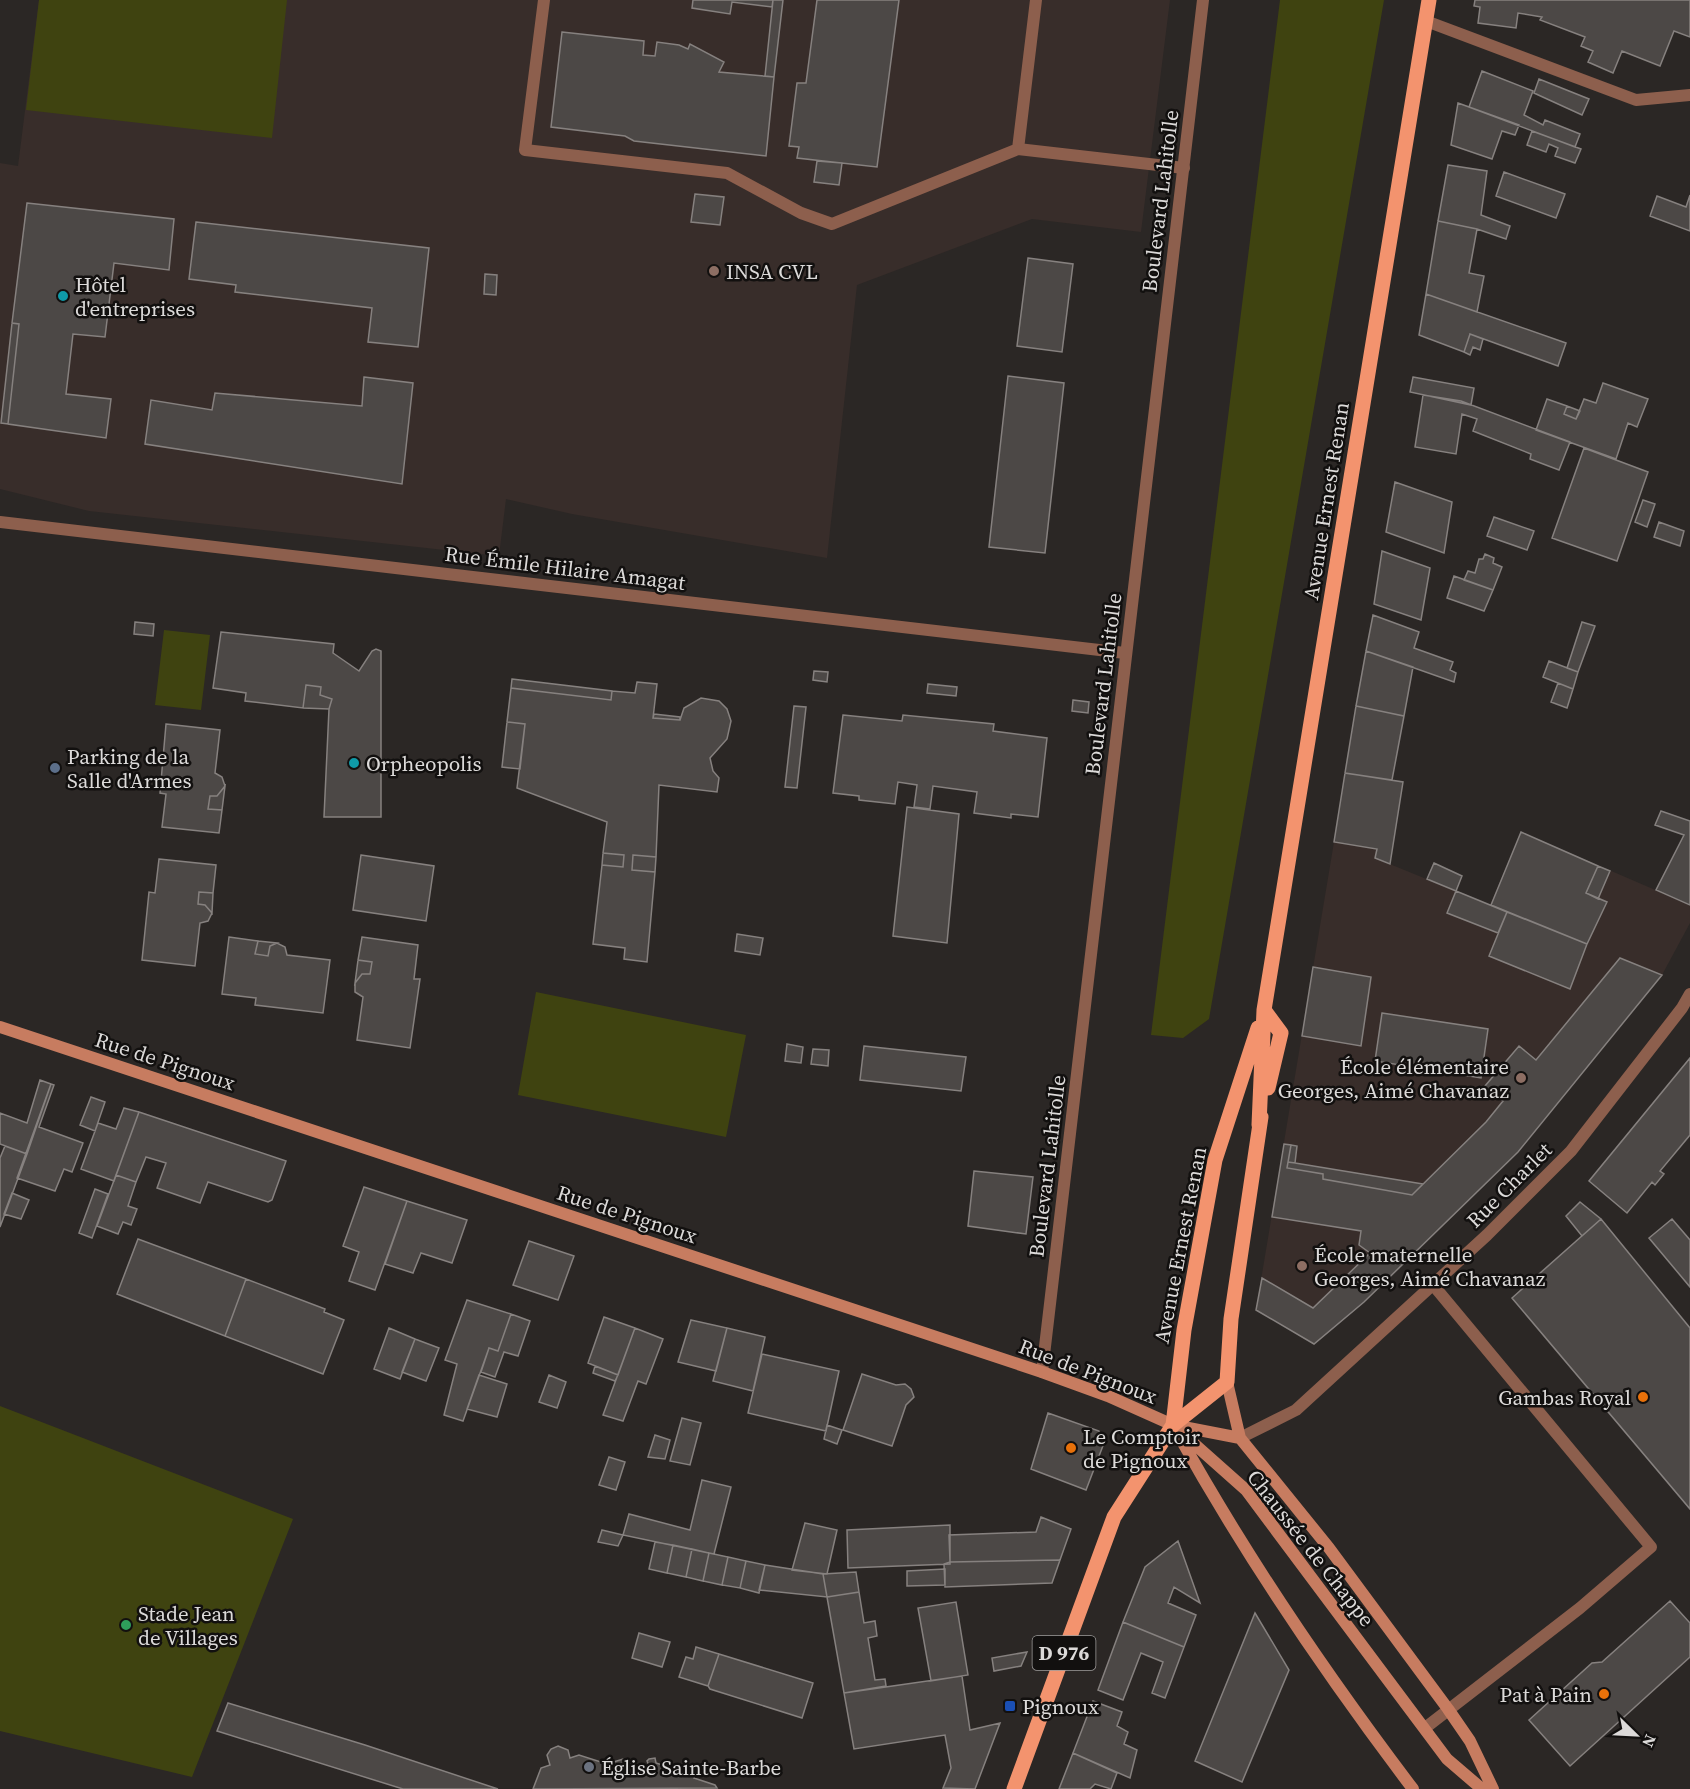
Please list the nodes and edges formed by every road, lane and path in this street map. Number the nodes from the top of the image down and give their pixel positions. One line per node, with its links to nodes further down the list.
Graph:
1 (544, 0): 7 (street)
2 (1036, 0): 7 (street)
3 (1203, 0): 8 (street, Boulevard Lahitolle)
4 (1429, 0): 5 (main road, Avenue Ernest Renan)
5 (1425, 21): 6 (street); 12 (main road, Avenue Ernest Renan)
6 (1690, 95)
7 (1018, 149): 8 (street)
8 (1184, 168): 10 (street, Boulevard Lahitolle)
9 (0, 522): 10 (street, Rue Émile Hilaire Amagat)
10 (1125, 653): 15 (street, Boulevard Lahitolle)
11 (1690, 994): 14 (street, Rue Charlet)
12 (1264, 1010): 16 (main road); 17 (main road, Avenue Ernest Renan)
13 (0, 1027): 15 (main road, Rue de Pignoux)
14 (1434, 1286): 18 (street, Rue Charlet); 19 (street)
15 (1042, 1372): 17 (main road, Rue de Pignoux)
16 (1227, 1382): 17 (main road); 18 (main road)
17 (1173, 1425): 18 (main road, Rue de Pignoux); 20 (main road, Chaussée de Chappe); 21 (main road, D 976); 22 (main road)
18 (1240, 1438): 19 (main road, Chaussée de Chappe)
19 (1448, 1709): 20 (street); 24 (main road, Chaussée de Chappe)
20 (1425, 1728): 23 (main road, Chaussée de Chappe)
21 (1014, 1789)
22 (1413, 1789)
23 (1482, 1789)
24 (1493, 1789)

